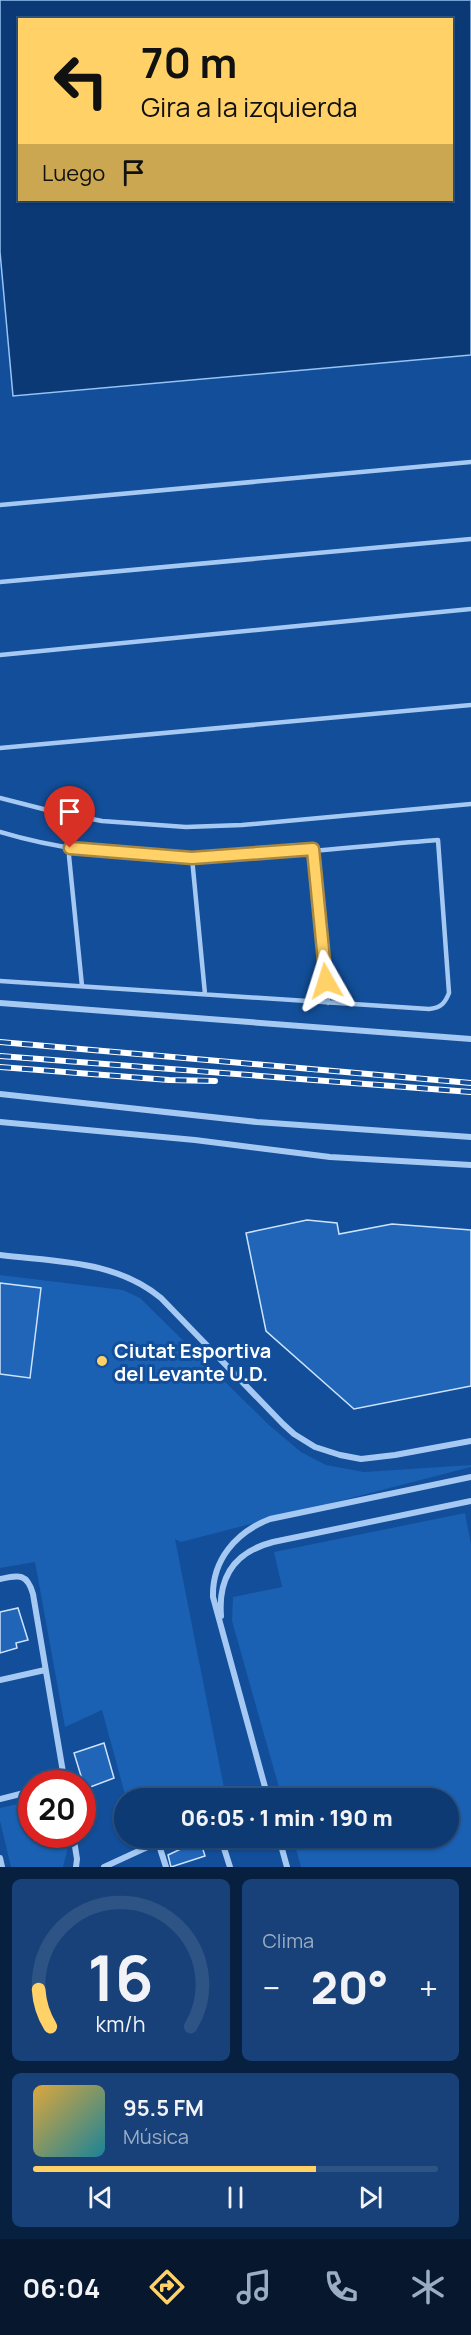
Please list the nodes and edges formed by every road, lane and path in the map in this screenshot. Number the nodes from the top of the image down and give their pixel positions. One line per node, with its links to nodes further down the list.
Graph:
1 (471, 462): 2 (lane)
2 (0, 505)
3 (471, 539): 4 (lane)
4 (0, 582)
5 (471, 609): 6 (lane)
6 (0, 655)
7 (471, 705): 8 (lane)
8 (0, 748)
9 (0, 798): 10 (lane)
10 (471, 804)
11 (0, 832): 12 (lane)
12 (70, 848): 14 (lane); 16 (lane)
13 (313, 849): 14 (lane); 19 (lane); 19 (lane)
14 (192, 858): 17 (lane)
15 (0, 981): 16 (lane)
16 (82, 986): 17 (lane)
17 (205, 994): 19 (lane)
18 (0, 1003): 20 (street)
19 (328, 1003)
20 (471, 1039)
21 (0, 1094): 23 (street)
22 (0, 1122): 24 (street)
23 (471, 1137)
24 (471, 1165)
25 (0, 1255): 26 (street)
26 (471, 1441)
27 (471, 1477): 30 (street)
28 (471, 1501): 30 (street)
29 (0, 1580): 31 (street)
30 (223, 1638): 34 (street)
31 (45, 1670): 32 (street); 33 (street)
32 (0, 1680)
33 (62, 1770)
34 (265, 1788)
35 (18, 1794): 36 (street)
36 (0, 1799)
37 (75, 1848): 45 (street)
38 (146, 1848): 43 (street)
39 (160, 1848): 47 (street)
40 (224, 1848): 48 (street)
41 (282, 1848): 49 (street)
42 (0, 1858): 44 (street)
43 (112, 1865): 46 (street)
44 (2, 1867)
45 (76, 1867)
46 (104, 1867)
47 (166, 1867)
48 (230, 1867)
49 (287, 1867)

